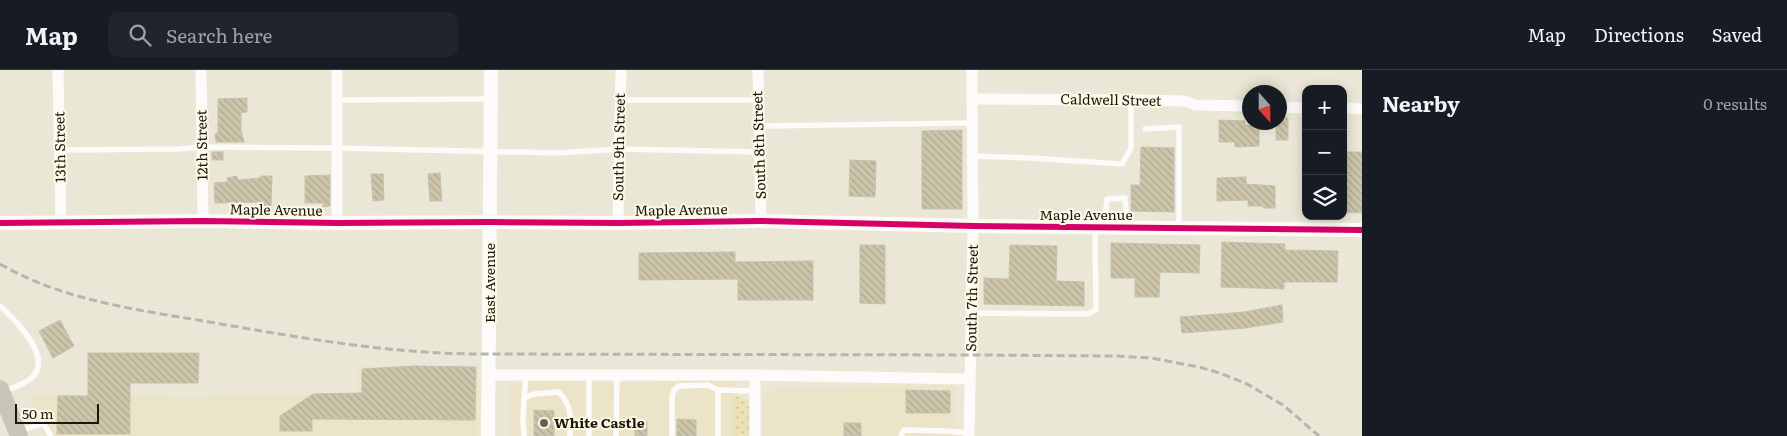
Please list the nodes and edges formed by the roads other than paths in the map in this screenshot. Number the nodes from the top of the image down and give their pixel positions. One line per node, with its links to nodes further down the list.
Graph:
1 (58, 70): 25 (street, 13th Street)
2 (201, 70): 22 (street, 12th Street)
3 (337, 70): 10 (street)
4 (491, 70): 8 (street, East Avenue)
5 (621, 70): 11 (street, South 9th Street)
6 (758, 70): 12 (street, South 8th Street)
7 (972, 70): 9 (street, South 7th Street)
8 (491, 99): 10 (lane); 26 (street, East Avenue)
9 (972, 99): 13 (street, Caldwell Street); 19 (street, South 7th Street)
10 (337, 100): 23 (street)
11 (620, 100): 12 (lane); 24 (street, South 9th Street)
12 (758, 100): 20 (street, South 8th Street)
13 (1131, 100): 14 (street, Caldwell Street); 28 (lane)
14 (1242, 106)
15 (1287, 107): 16 (street)
16 (1302, 108)
17 (1347, 108): 18 (street)
18 (1362, 109)
19 (972, 123): 20 (lane); 28 (street, South 7th Street)
20 (759, 126): 27 (street, South 8th Street)
21 (1145, 129): 39 (lane)
22 (202, 147): 23 (lane); 25 (lane); 29 (street, 12th Street)
23 (337, 148): 26 (lane); 33 (street)
24 (619, 149): 26 (lane); 27 (lane); 34 (street, South 9th Street)
25 (60, 150): 35 (street, 13th Street)
26 (491, 150): 31 (street, East Avenue)
27 (760, 152): 30 (street, South 8th Street)
28 (972, 156): 36 (street, South 7th Street)
29 (203, 221): 33 (street, Maple Avenue); 35 (street, Maple Avenue)
30 (762, 221): 34 (street, Maple Avenue); 36 (street, Maple Avenue)
31 (490, 222): 33 (street, Maple Avenue); 34 (street, Maple Avenue); 43 (street, East Avenue)
32 (0, 223): 35 (street, Maple Avenue)
33 (337, 223)
34 (618, 223)
35 (61, 224)
36 (973, 226): 37 (street, Maple Avenue); 42 (street, South 7th Street)
37 (1100, 227): 38 (street, Maple Avenue); 38 (lane); 42 (lane)
38 (1127, 228): 39 (street, Maple Avenue)
39 (1179, 228): 40 (street, Maple Avenue)
40 (1362, 230)
41 (0, 306): 50 (lane)
42 (971, 313): 48 (street, South 7th Street)
43 (489, 375): 44 (street); 57 (street, East Avenue)
44 (526, 375): 45 (street); 52 (lane)
45 (589, 375): 46 (street); 60 (lane)
46 (617, 375): 47 (street); 61 (lane)
47 (755, 375): 48 (street); 51 (street)
48 (970, 379): 55 (street, South 7th Street)
49 (718, 390): 51 (lane); 62 (lane); 63 (lane)
50 (1, 391): 53 (main road)
51 (755, 391): 64 (street)
52 (524, 398): 58 (lane); 59 (lane)
53 (19, 434): 56 (lane)
54 (951, 434): 55 (lane); 65 (lane)
55 (969, 434)
56 (51, 436)
57 (488, 436)
58 (524, 436)
59 (570, 436)
60 (589, 436)
61 (616, 436)
62 (672, 436)
63 (718, 436)
64 (755, 436)
65 (901, 436)

